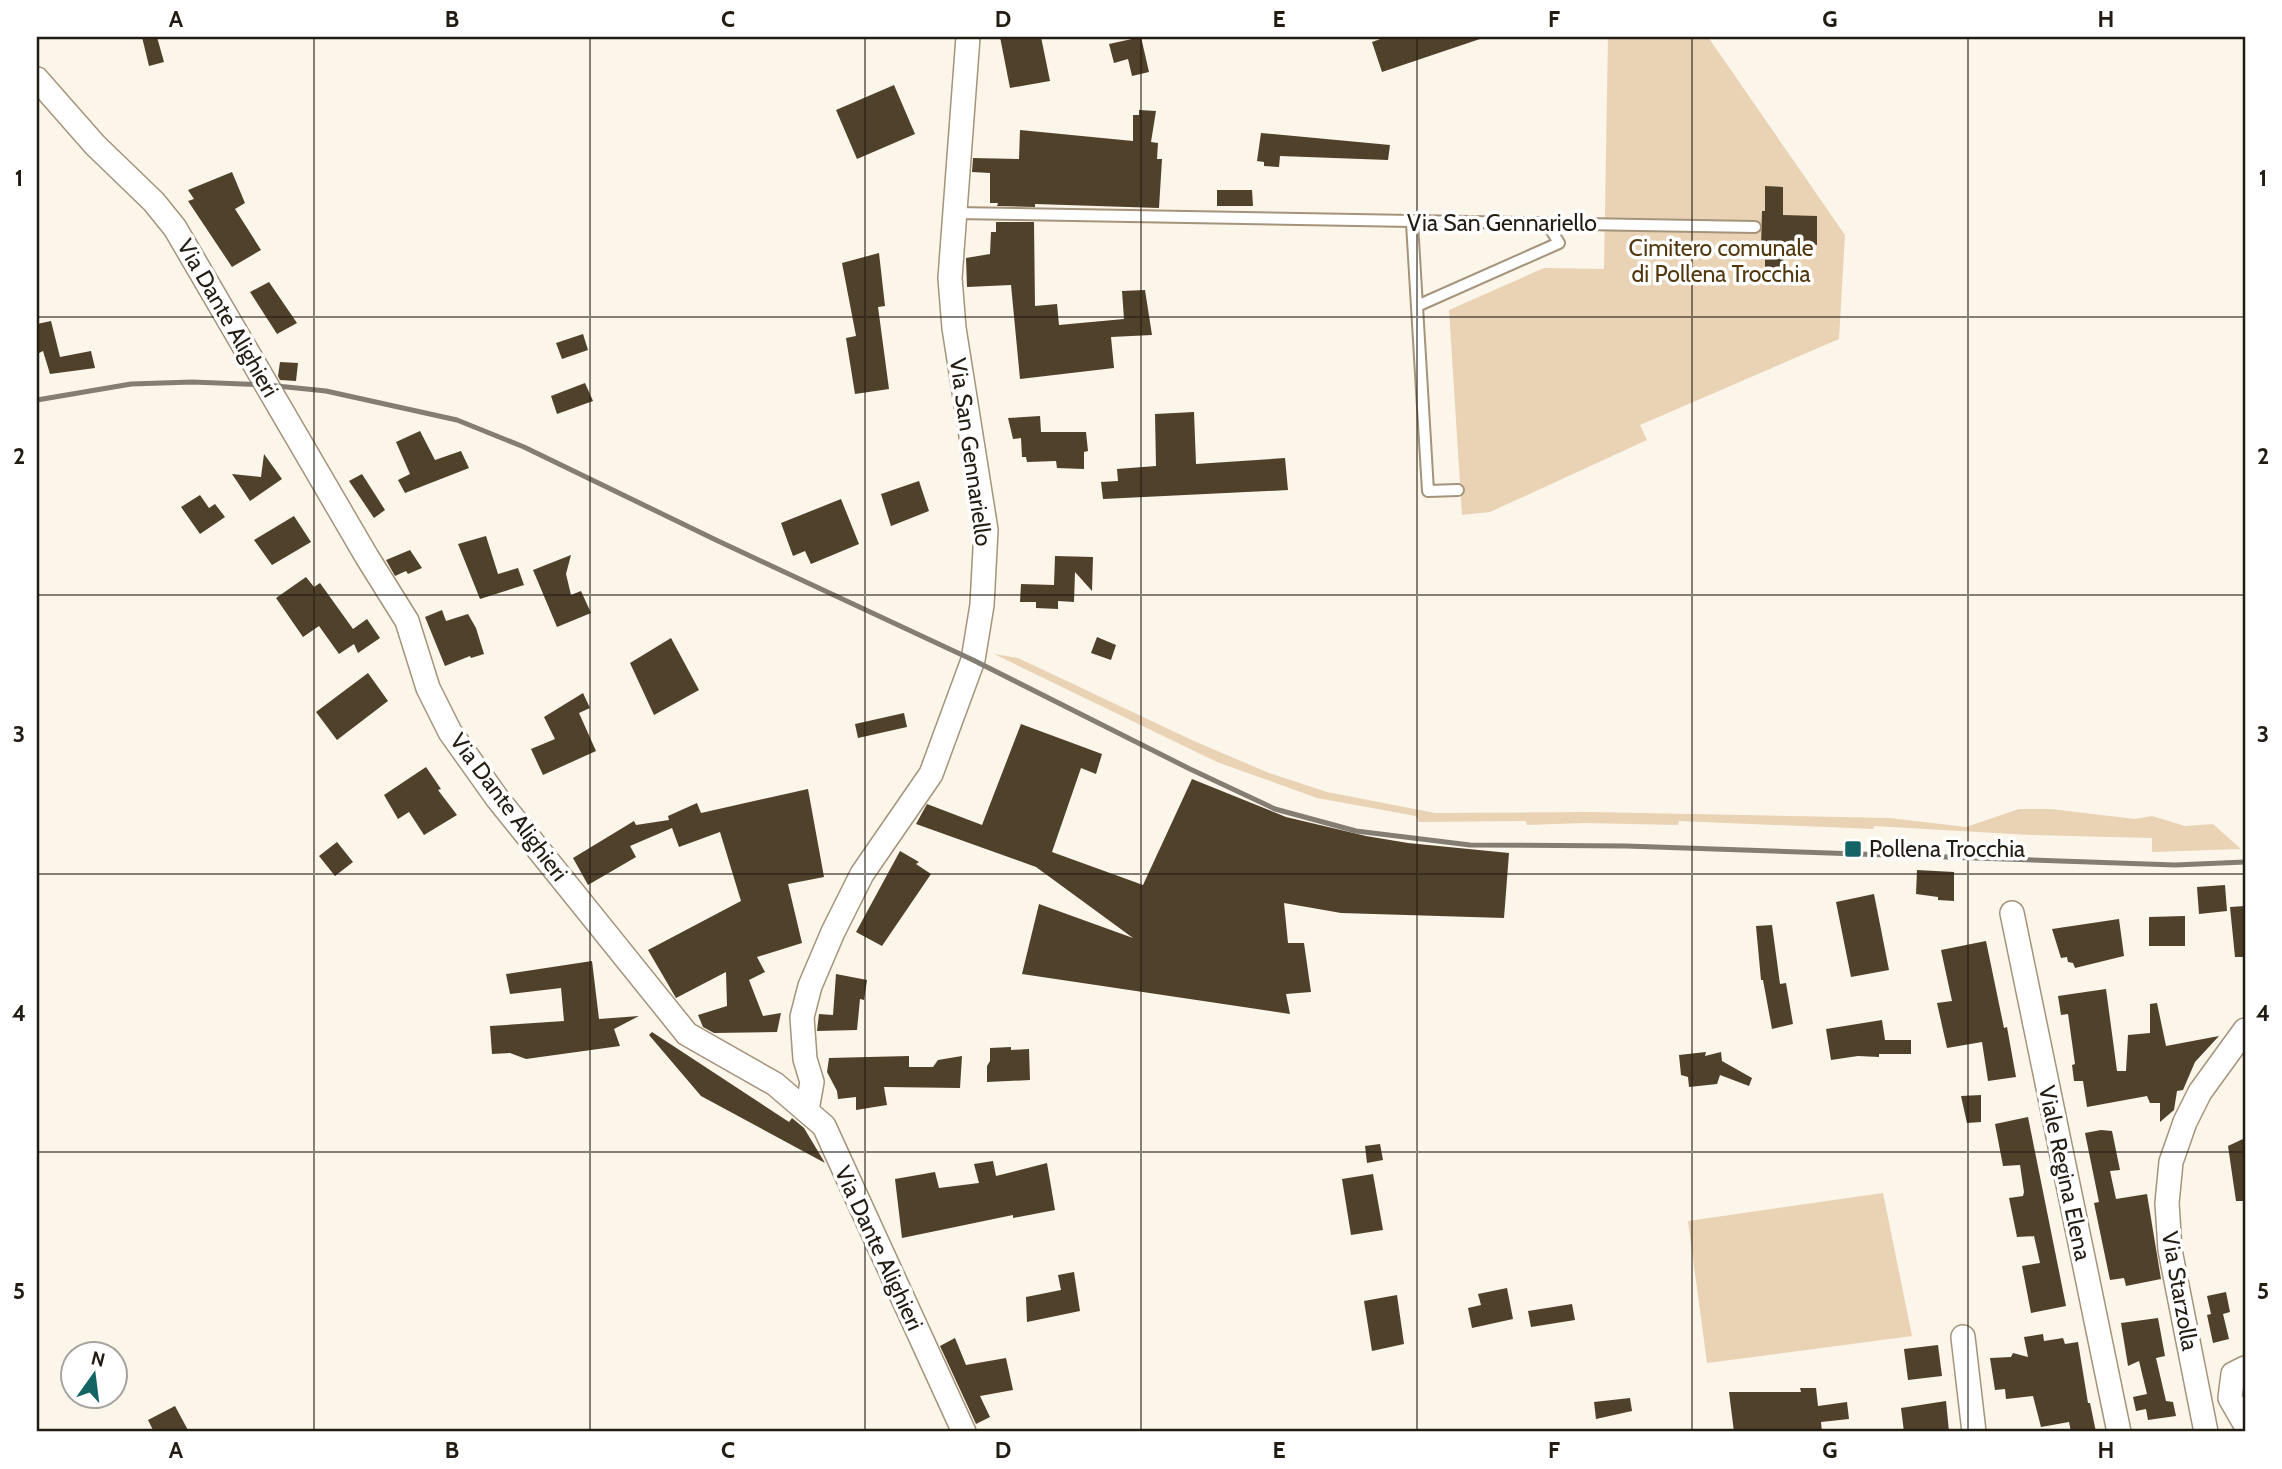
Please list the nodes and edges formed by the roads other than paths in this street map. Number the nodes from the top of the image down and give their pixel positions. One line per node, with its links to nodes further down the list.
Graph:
1 (968, 37): 3 (street, Via San Gennariello)
2 (37, 79): 11 (street, Via Dante Alighieri)
3 (955, 213): 4 (lane, Via San Gennariello); 11 (street, Via San Gennariello)
4 (1412, 223): 5 (lane, Via San Gennariello); 7 (lane)
5 (1547, 223): 6 (lane, Via San Gennariello); 7 (lane)
6 (1755, 227)
7 (1417, 306): 8 (lane)
8 (1458, 490)
9 (2012, 913): 19 (street, Viale Regina Elena)
10 (2245, 1030): 15 (street, Via Starzolla)
11 (807, 1110): 17 (street, Via Dante Alighieri)
12 (1963, 1338): 18 (street)
13 (2245, 1368): 14 (street)
14 (2230, 1398): 15 (street); 16 (street)
15 (2201, 1404): 20 (street, Via Starzolla)
16 (2245, 1424)
17 (964, 1432)
18 (1974, 1432)
19 (2119, 1432)
20 (2206, 1432)

